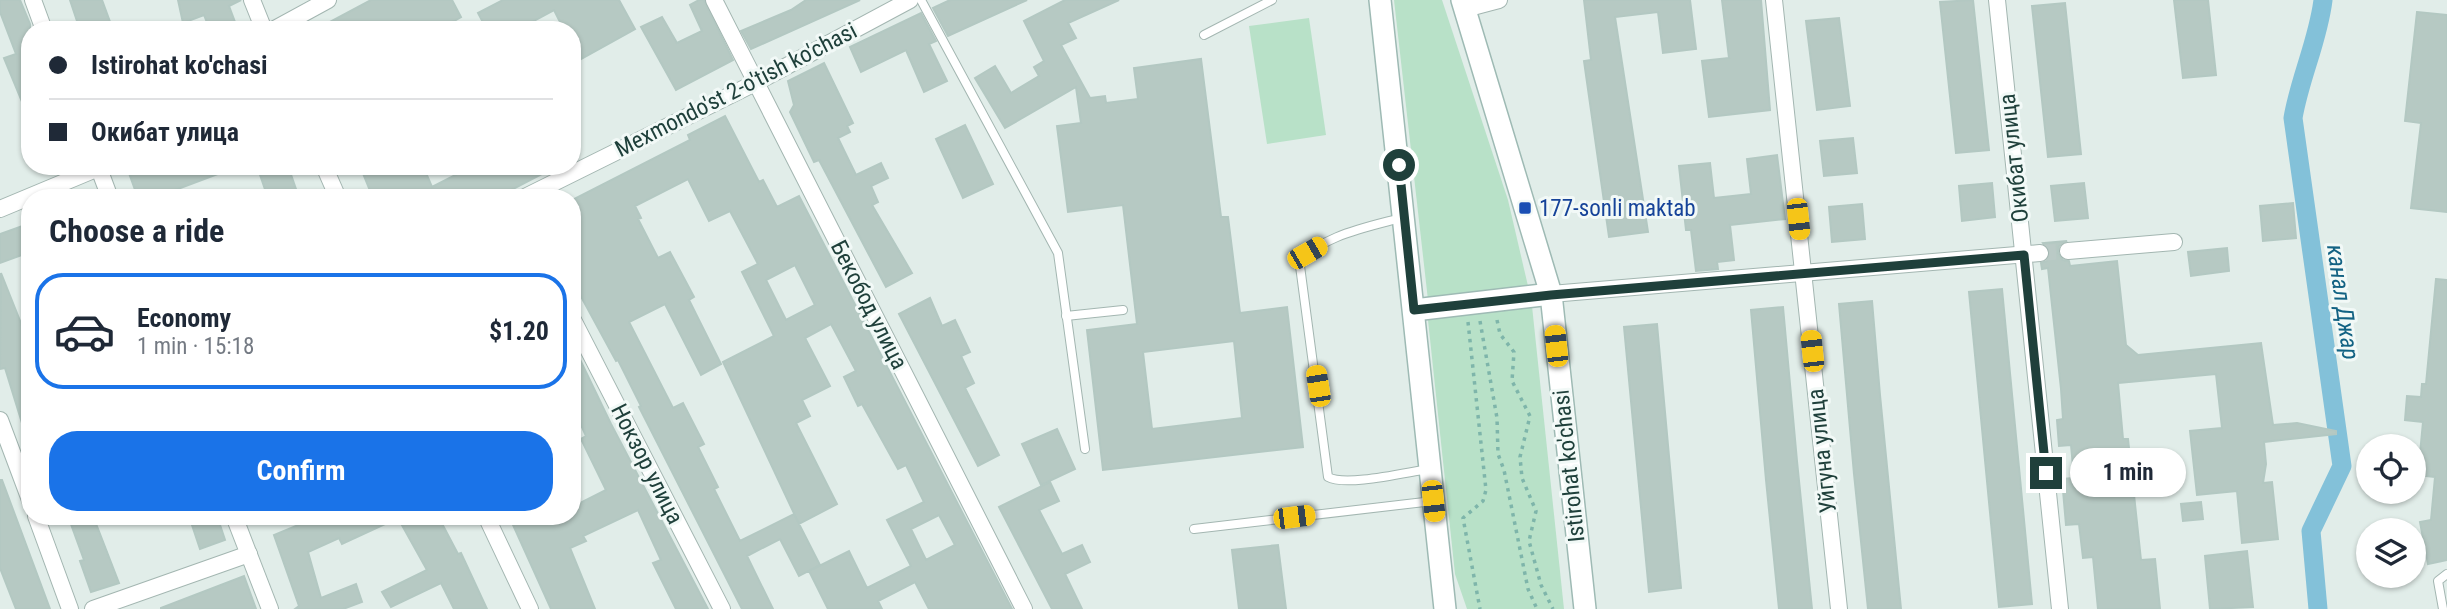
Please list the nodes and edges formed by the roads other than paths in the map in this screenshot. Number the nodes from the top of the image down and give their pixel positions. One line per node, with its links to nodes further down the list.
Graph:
1 (33, 0): 13 (street)
2 (252, 0): 14 (street)
3 (328, 0): 15 (street)
4 (714, 0): 17 (street, Бекобод улица)
5 (910, 0): 17 (street, Mexmondo'st 2-o'tish ko'chasi)
6 (921, 0): 33 (lane)
7 (1272, 0): 16 (lane)
8 (1380, 0): 25 (main road)
9 (1499, 0): 12 (street)
10 (1774, 0): 29 (street, Уйгуна улица)
11 (1997, 0): 28 (street, Окибат улица)
12 (1464, 4): 30 (main road, Istirohat ko'chasi)
13 (41, 21)
14 (260, 21)
15 (290, 21)
16 (1204, 34)
17 (755, 83): 18 (street, Mexmondo'st 2-o'tish ko'chasi); 51 (street, Бекобод улица)
18 (581, 169)
19 (81, 175): 21 (street)
20 (569, 175): 22 (street, Mexmondo'st 2-o'tish ko'chasi)
21 (48, 189)
22 (541, 189)
23 (21, 200): 24 (street)
24 (0, 209)
25 (1404, 217): 32 (main road); 37 (lane)
26 (2174, 242): 27 (street)
27 (2068, 251)
28 (2032, 254): 29 (street); 55 (street, Окибат улица)
29 (1804, 273): 30 (street); 54 (street, Уйгуна улица)
30 (1551, 295): 32 (main road); 53 (main road, Istirohat ko'chasi)
31 (1123, 310): 33 (lane)
32 (1414, 310): 37 (main road)
33 (1066, 316): 36 (lane)
34 (581, 335): 50 (street, Нокзор улица)
35 (0, 420): 38 (street)
36 (1085, 449)
37 (1430, 469): 39 (main road)
38 (21, 476)
39 (1433, 501): 43 (lane); 52 (main road)
40 (39, 525): 46 (street)
41 (238, 525): 44 (street)
42 (490, 525): 49 (street)
43 (1194, 529)
44 (249, 554): 47 (street); 48 (street)
45 (2447, 574): 56 (lane)
46 (71, 609)
47 (93, 609)
48 (270, 609)
49 (530, 609)
50 (722, 609)
51 (1024, 609)
52 (1445, 609)
53 (1585, 609)
54 (1839, 609)
55 (2060, 609)
56 (2443, 609)

